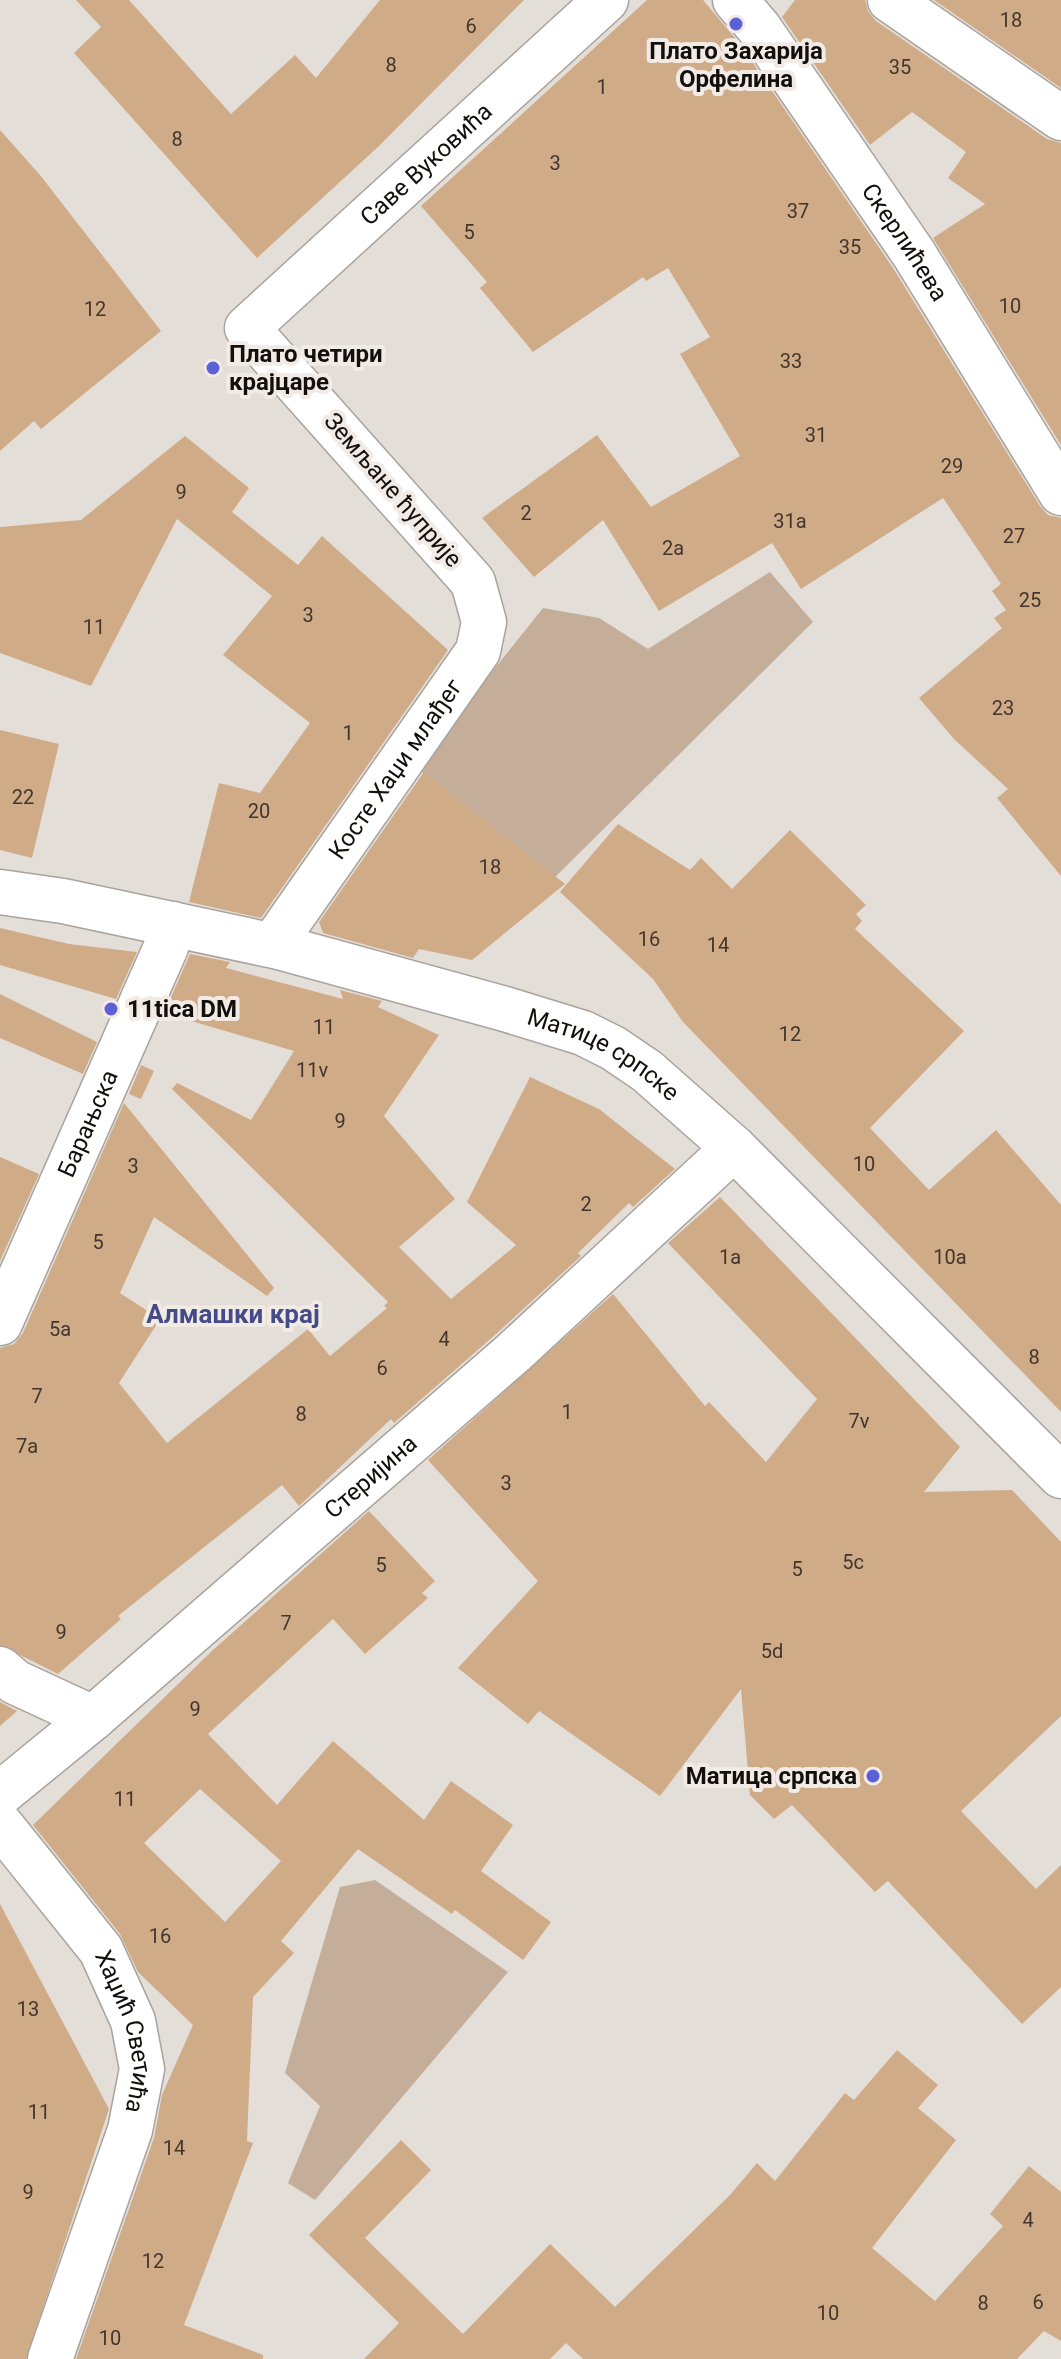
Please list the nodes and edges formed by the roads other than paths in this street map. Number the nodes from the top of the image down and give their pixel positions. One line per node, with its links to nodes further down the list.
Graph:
1 (606, 0): 5 (street, Саве Вуковића)
2 (735, 0): 6 (street, Скерлићева)
3 (890, 0): 4 (street)
4 (1061, 118)
5 (247, 328): 7 (street, Земљане ћуприје)
6 (1061, 493)
7 (473, 582): 10 (street, Косте Хаџи млађег)
8 (0, 892): 9 (street, Матице српске)
9 (173, 924): 10 (street, Матице српске); 12 (street, Барањска)
10 (279, 947): 11 (street, Матице српске)
11 (734, 1148): 13 (street, Матице српске); 15 (street, Стеријина)
12 (0, 1323)
13 (1061, 1476)
14 (0, 1669): 15 (street)
15 (93, 1718): 16 (street, Стеријина)
16 (0, 1794)
17 (0, 1824): 18 (street, Хаџић Светића)
18 (50, 2359)

